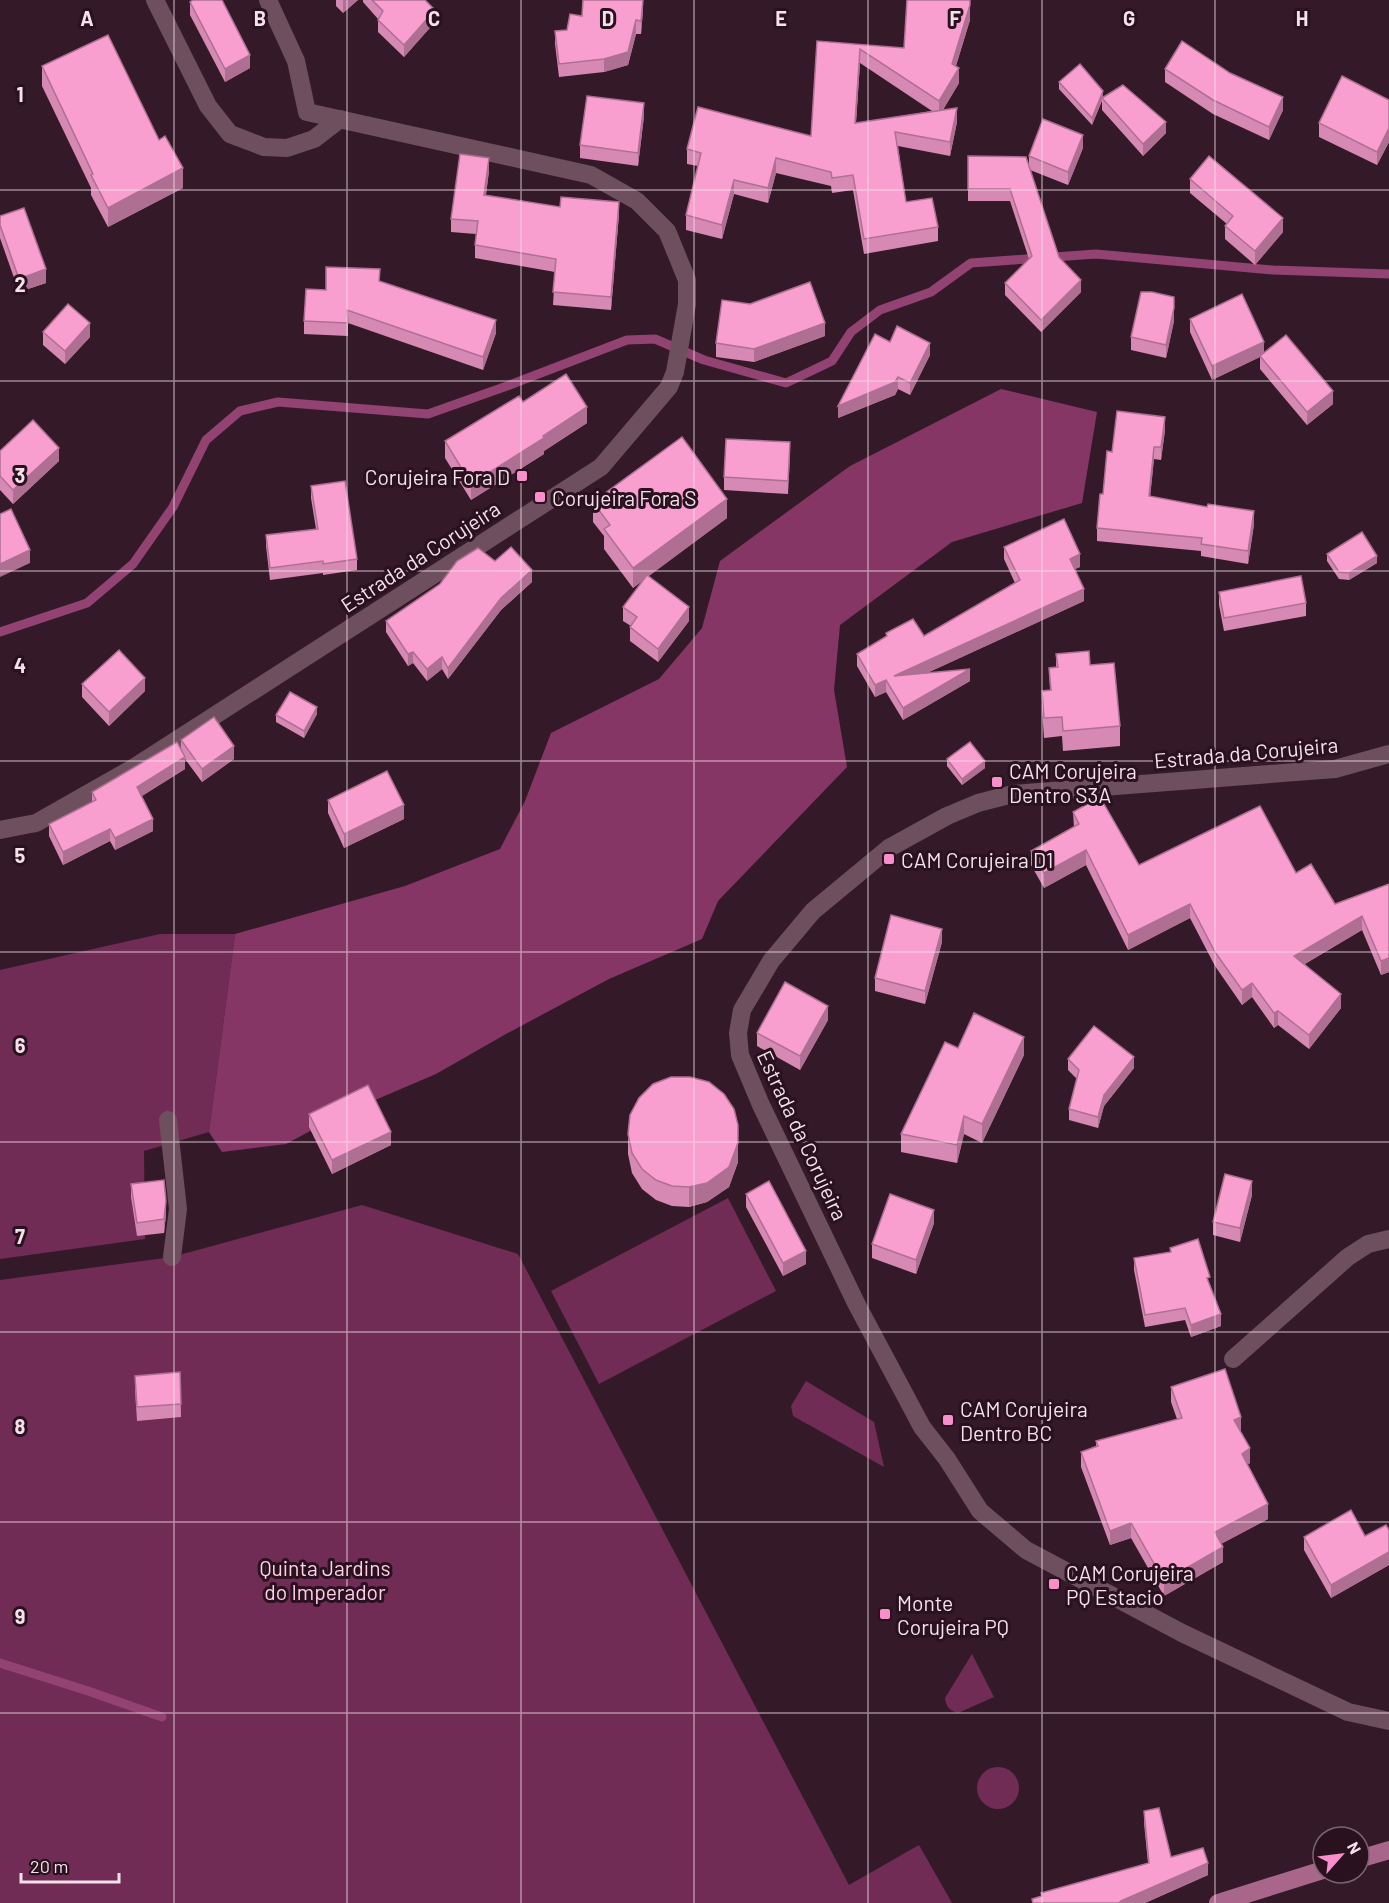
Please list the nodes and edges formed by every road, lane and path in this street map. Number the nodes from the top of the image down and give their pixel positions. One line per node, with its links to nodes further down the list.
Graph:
1 (155, 0): 3 (street)
2 (268, 0): 3 (street, Estrada da Corujeira)
3 (340, 119): 5 (street, Estrada da Corujeira)
4 (1389, 754): 10 (street, Estrada da Corujeira)
5 (0, 830)
6 (168, 1120): 8 (street)
7 (1389, 1239): 9 (street)
8 (172, 1257)
9 (1233, 1359)
10 (1389, 1721)
11 (1389, 1850): 12 (main road)
12 (1371, 1855)
13 (1311, 1874): 14 (main road)
14 (1218, 1903)

